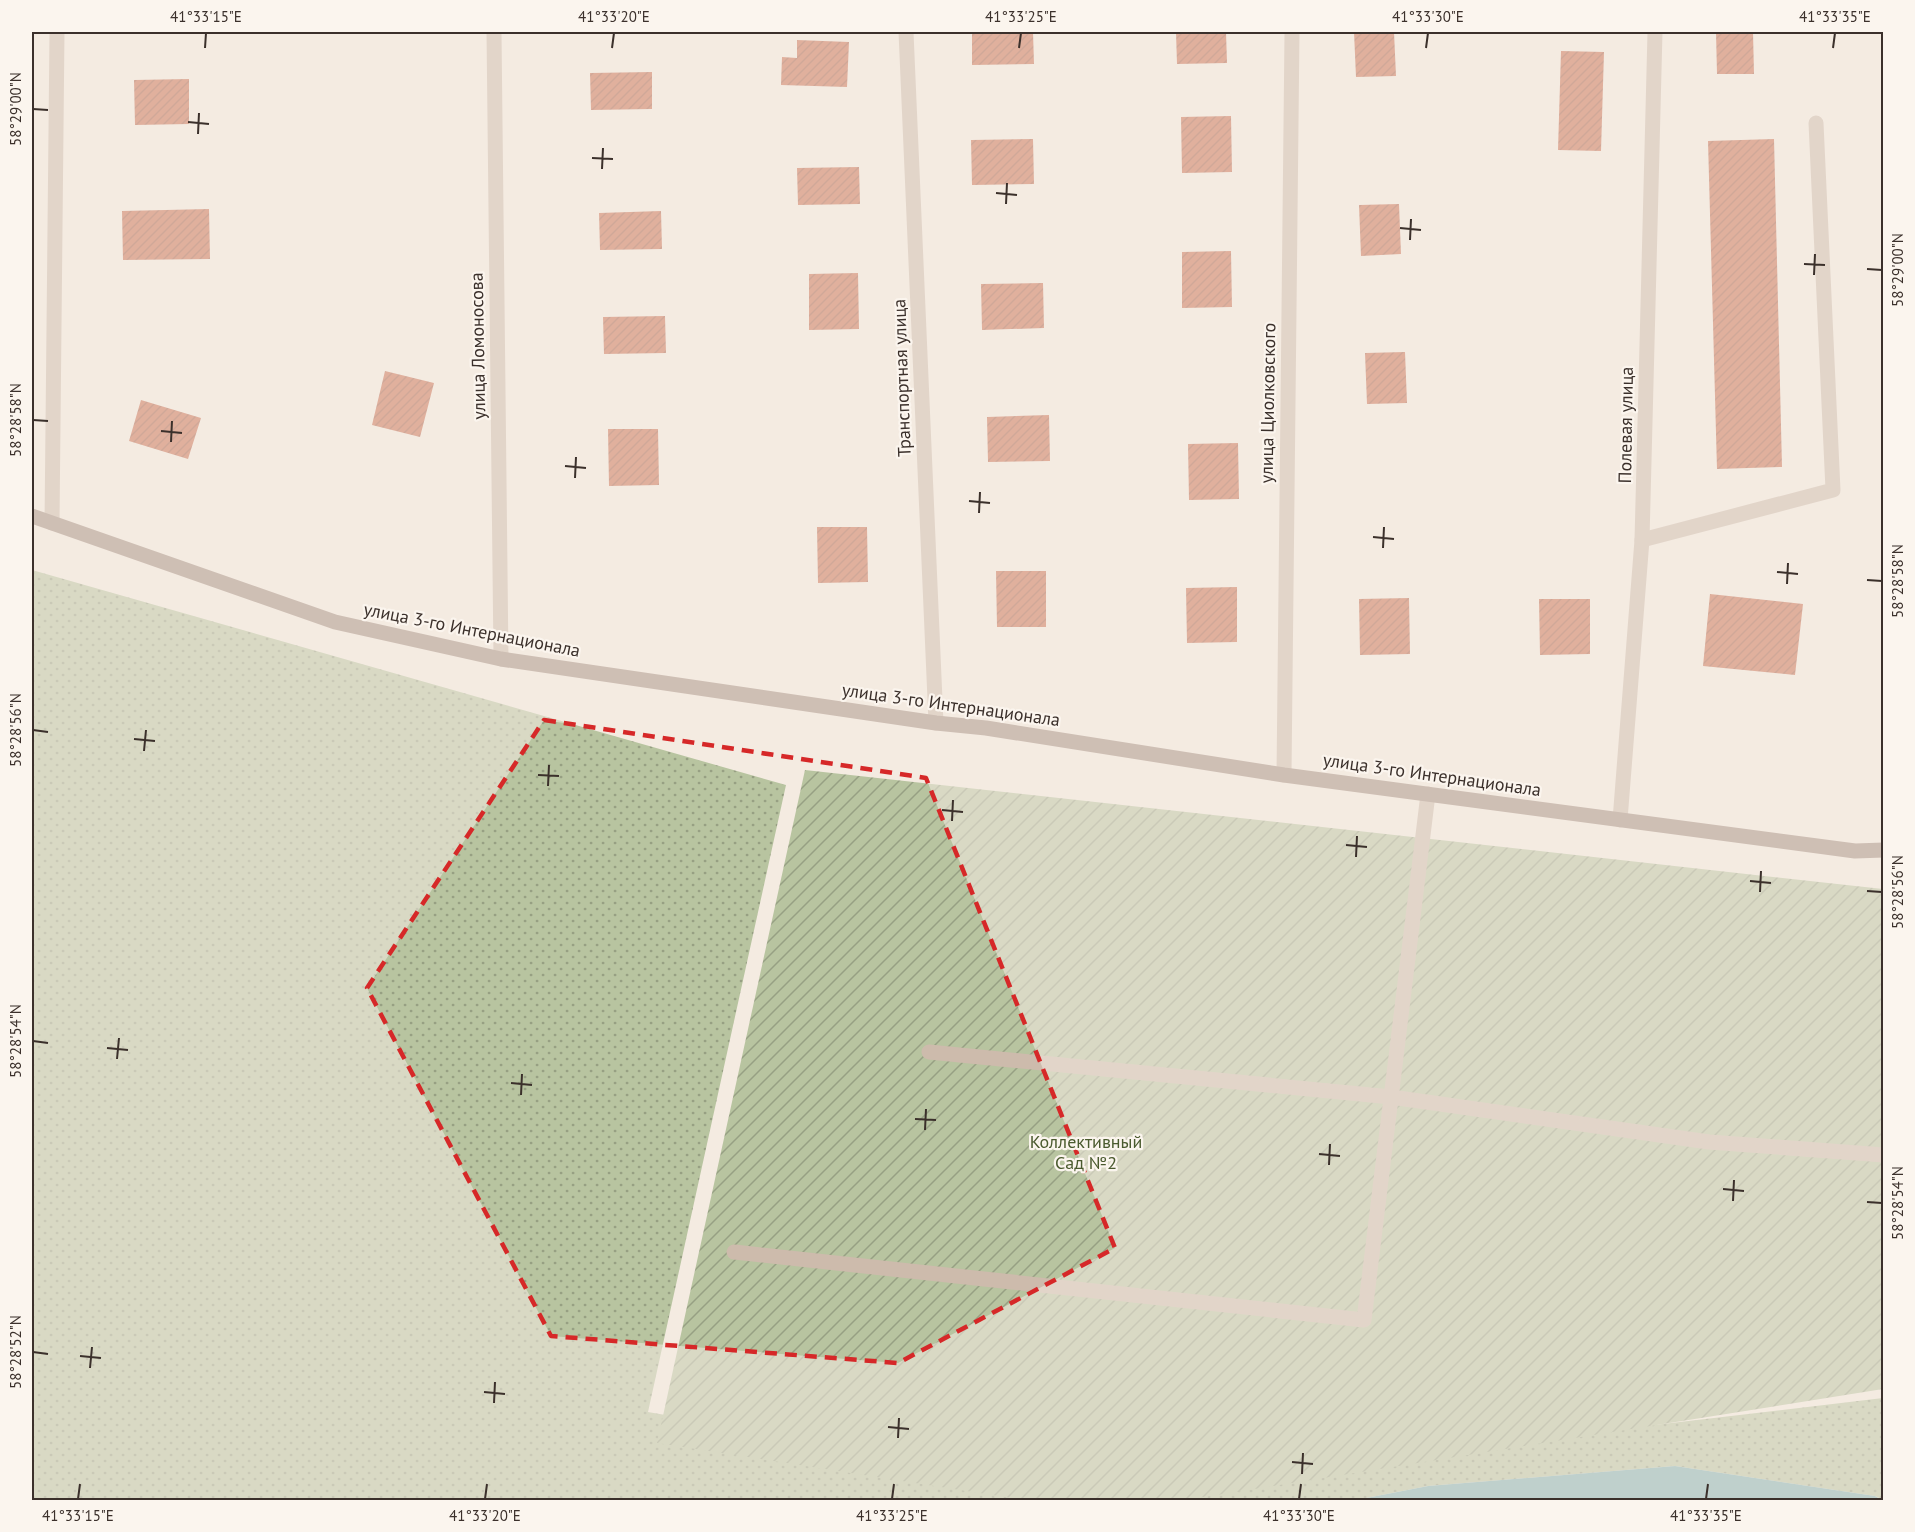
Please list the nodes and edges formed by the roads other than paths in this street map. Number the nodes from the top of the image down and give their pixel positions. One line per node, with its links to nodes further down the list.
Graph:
1 (57, 32): 8 (street)
2 (494, 32): 10 (street, улица Ломоносова)
3 (906, 32): 11 (street, Транспортная улица)
4 (1292, 32): 12 (street, улица Циолковского)
5 (1655, 32): 9 (street, Полевая улица)
6 (1816, 123): 9 (street)
7 (32, 516): 8 (main road, улица 3-го Интернационала)
8 (52, 523): 10 (main road, улица 3-го Интернационала)
9 (1642, 540): 14 (street, Полевая улица)
10 (501, 659): 11 (main road, улица 3-го Интернационала)
11 (936, 723): 12 (main road, улица 3-го Интернационала)
12 (1284, 775): 13 (main road, улица 3-го Интернационала)
13 (1428, 794): 14 (main road, улица 3-го Интернационала); 17 (street)
14 (1620, 820): 15 (main road, улица 3-го Интернационала)
15 (1884, 850)
16 (930, 1052): 17 (street)
17 (1391, 1097): 18 (street); 19 (street)
18 (1884, 1155)
19 (734, 1252)

